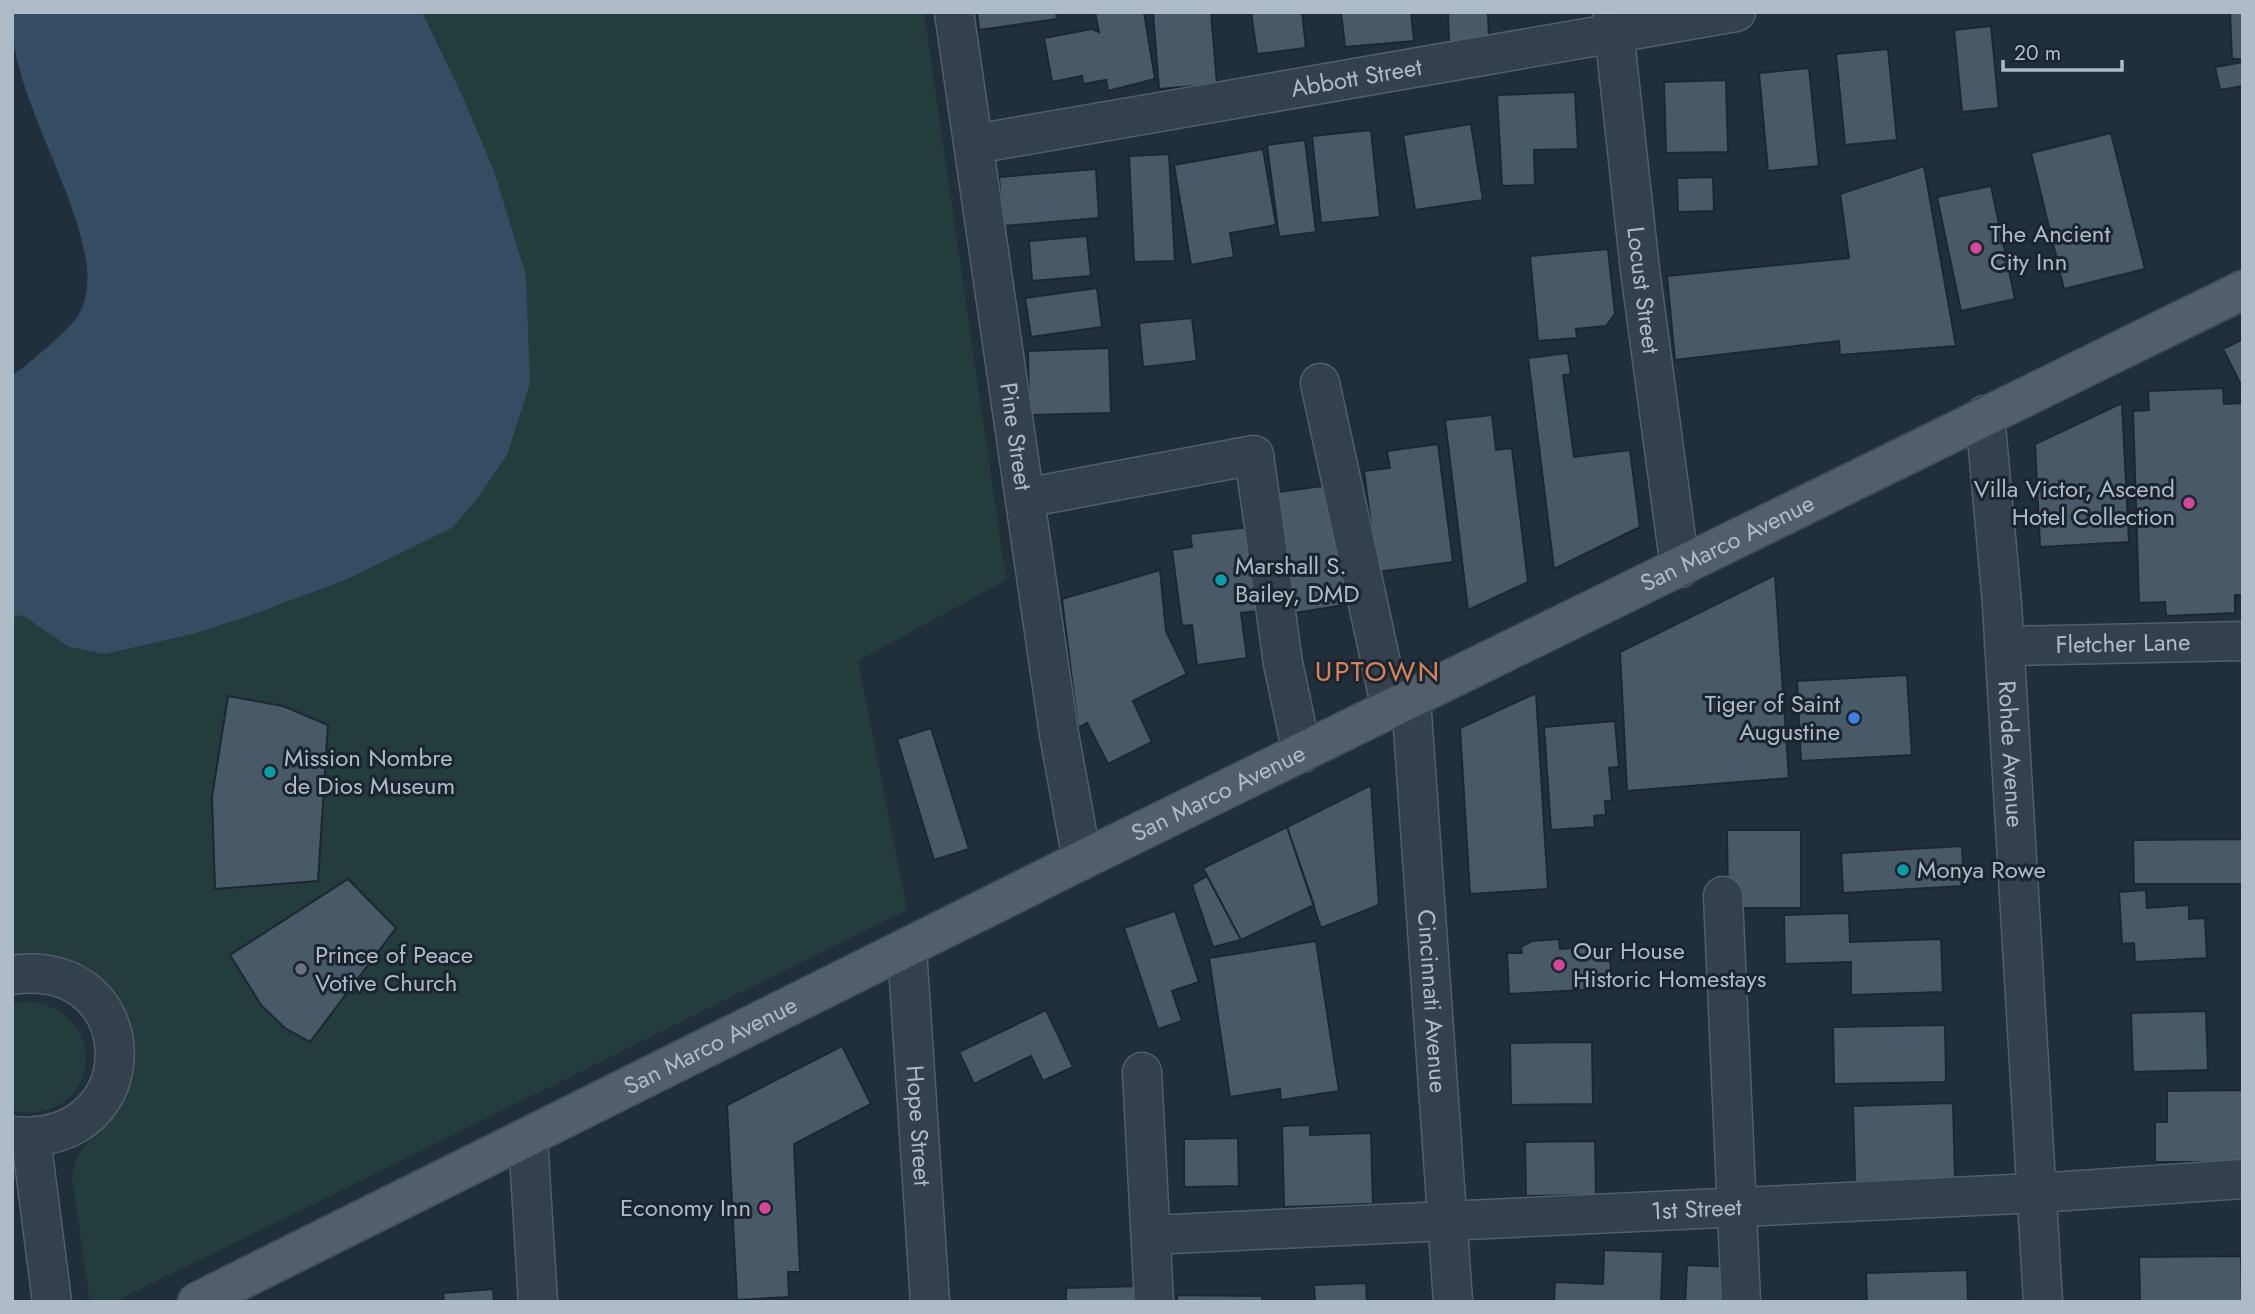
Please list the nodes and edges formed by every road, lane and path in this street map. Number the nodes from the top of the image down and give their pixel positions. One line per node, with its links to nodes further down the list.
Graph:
1 (954, 12): 4 (street, Pine Street)
2 (1736, 12): 3 (street, Abbott Street)
3 (1613, 22): 4 (street, Abbott Street); 9 (street, Locust Street)
4 (975, 144): 8 (street, Pine Street)
5 (2243, 290): 7 (main road, San Marco Avenue)
6 (1320, 383): 12 (street, Cincinnati Avenue)
7 (1985, 415): 9 (main road, San Marco Avenue); 11 (street, Rohde Avenue)
8 (1025, 498): 13 (street); 14 (street, Pine Street)
9 (1679, 568): 12 (main road, San Marco Avenue)
10 (2243, 640): 11 (street, Fletcher Lane)
11 (2004, 646): 22 (street, Rohde Avenue)
12 (1401, 704): 13 (main road, San Marco Avenue); 24 (street, Cincinnati Avenue)
13 (1302, 753): 14 (main road, San Marco Avenue)
14 (1082, 860): 16 (main road, San Marco Avenue)
15 (1723, 896): 23 (street)
16 (907, 949): 20 (main road, San Marco Avenue); 29 (street, Hope Street)
17 (12, 975): 19 (street)
18 (1142, 1072): 25 (street)
19 (22, 1137): 26 (street)
20 (528, 1138): 27 (main road, San Marco Avenue); 28 (street)
21 (2243, 1179): 22 (street, 1st Street)
22 (2037, 1193): 23 (street, 1st Street); 33 (street, Rohde Avenue)
23 (1736, 1207): 24 (street, 1st Street); 32 (street)
24 (1449, 1221): 25 (street, 1st Street); 31 (street, Cincinnati Avenue)
25 (1151, 1235): 30 (street)
26 (52, 1302)
27 (197, 1302)
28 (538, 1302)
29 (930, 1302)
30 (1154, 1302)
31 (1453, 1302)
32 (1741, 1302)
33 (2043, 1302)

